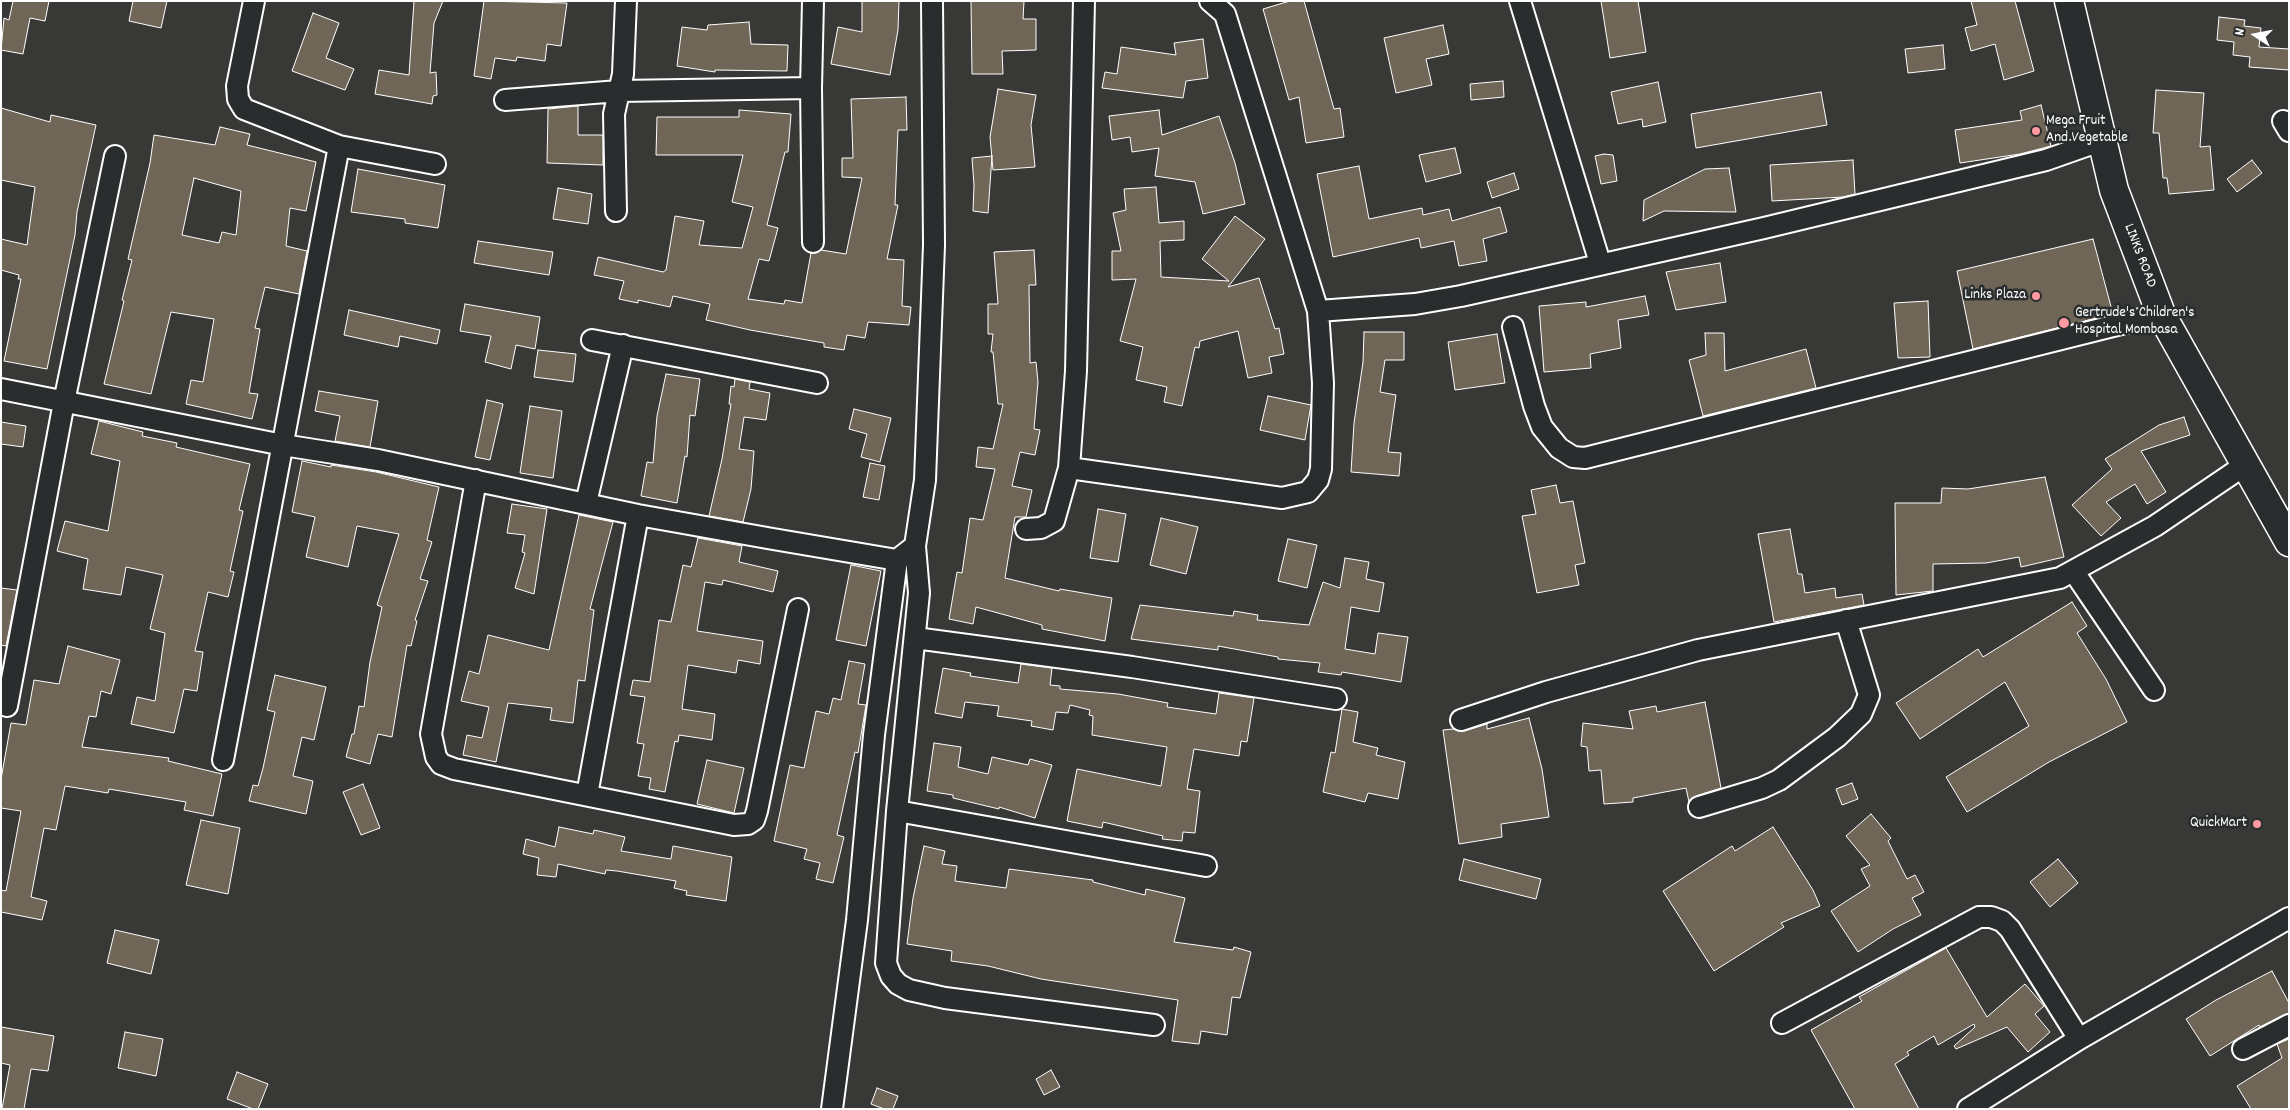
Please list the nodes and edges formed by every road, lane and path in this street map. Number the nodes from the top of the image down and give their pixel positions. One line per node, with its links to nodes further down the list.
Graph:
1 (254, 1): 13 (street)
2 (626, 1): 10 (street)
3 (813, 1): 9 (street)
4 (932, 1): 35 (street)
5 (1084, 1): 29 (street)
6 (1210, 1): 19 (street)
7 (1520, 1): 18 (street)
8 (2069, 1): 12 (main road, LINKS ROAD)
9 (811, 88): 10 (street); 17 (street)
10 (619, 91): 11 (street); 16 (street)
11 (505, 100)
12 (2103, 140): 18 (street); 20 (main road, LINKS ROAD)
13 (339, 146): 15 (street); 27 (street)
14 (115, 156): 26 (street)
15 (436, 164)
16 (616, 212)
17 (813, 242)
18 (1600, 263): 19 (street)
19 (1318, 311): 29 (street)
20 (2161, 314): 21 (street); 28 (main road, LINKS ROAD)
21 (1513, 327)
22 (592, 340): 23 (street)
23 (623, 345): 24 (street); 31 (street)
24 (817, 383)
25 (1, 389): 26 (street)
26 (64, 402): 27 (street); 43 (street)
27 (283, 446): 30 (street); 45 (street)
28 (2245, 465): 34 (main road, LINKS ROAD); 37 (street)
29 (1069, 468): 33 (street)
30 (476, 480): 31 (street); 46 (street)
31 (586, 503): 32 (street)
32 (638, 515): 36 (street); 46 (street)
33 (1026, 529)
34 (2289, 542)
35 (915, 546): 36 (street); 40 (street)
36 (897, 560): 56 (street)
37 (2074, 572): 39 (street); 41 (street)
38 (798, 609): 46 (street)
39 (1846, 620): 44 (street); 47 (street)
40 (914, 638): 42 (street); 48 (street)
41 (2154, 690)
42 (1336, 698)
43 (7, 706)
44 (1461, 720)
45 (223, 760)
46 (587, 795)
47 (1698, 807)
48 (897, 811): 49 (street); 53 (street)
49 (1206, 866)
50 (2289, 918): 54 (street)
51 (1782, 1023): 54 (street)
52 (2289, 1024): 55 (street)
53 (1154, 1025)
54 (2079, 1039): 57 (street)
55 (2243, 1049)
56 (832, 1109)
57 (1968, 1109)

